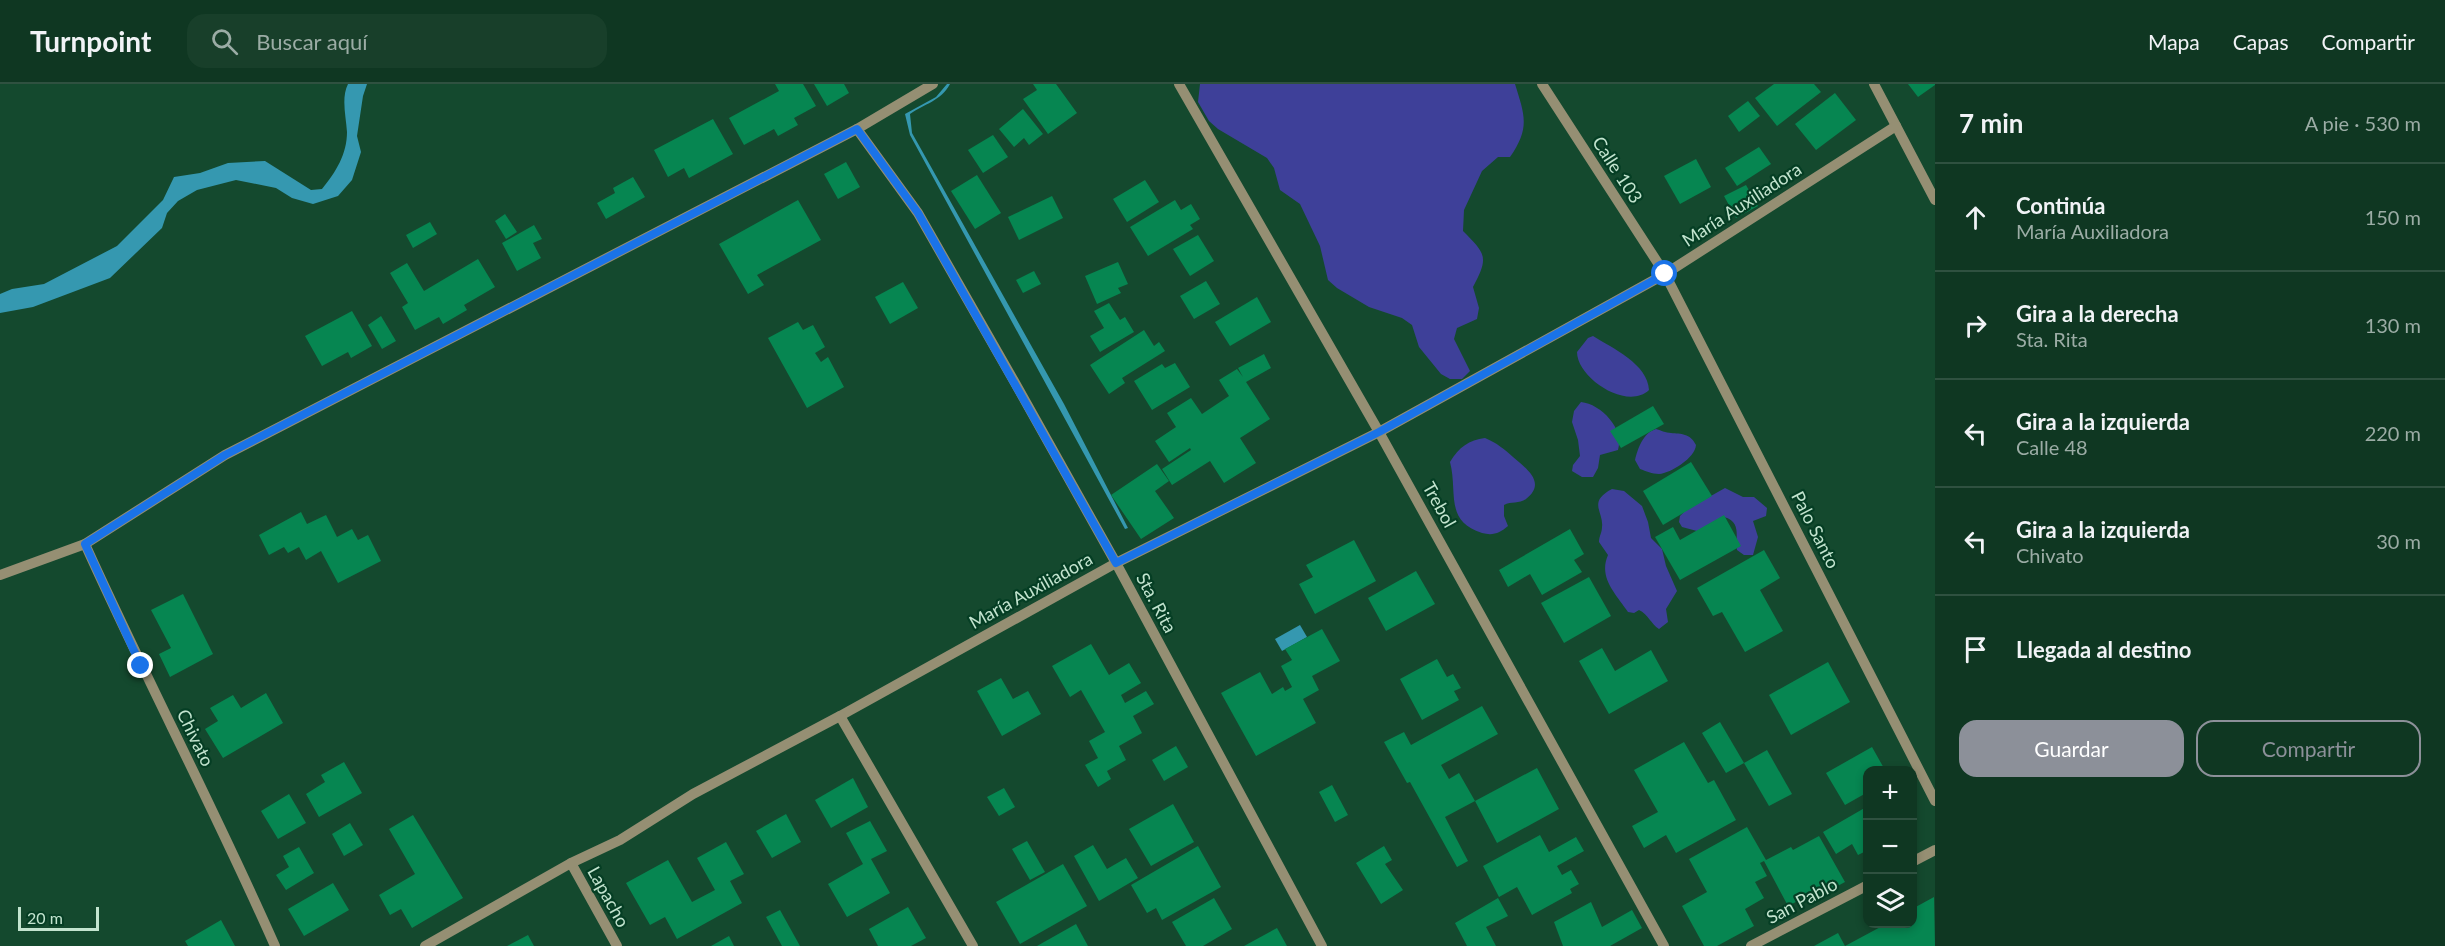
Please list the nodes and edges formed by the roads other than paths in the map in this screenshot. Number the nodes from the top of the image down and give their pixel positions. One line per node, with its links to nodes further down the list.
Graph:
1 (933, 84): 6 (street)
2 (1179, 84): 9 (street, Trebol)
3 (1542, 84): 8 (street, Calle 103)
4 (1874, 84): 5 (street)
5 (1896, 126): 7 (street); 8 (street, María Auxiliadora)
6 (857, 129): 10 (street); 11 (street, Sta. Rita)
7 (1935, 200)
8 (1665, 274): 9 (street, María Auxiliadora); 14 (street, Palo Santo)
9 (1379, 432): 11 (street, María Auxiliadora); 24 (street, Trebol)
10 (85, 544): 12 (street); 19 (street, Chivato)
11 (1116, 563): 13 (street, María Auxiliadora); 23 (street, Sta. Rita)
12 (0, 575)
13 (840, 716): 17 (street, María Auxiliadora); 22 (street)
14 (1935, 801)
15 (1935, 850): 16 (street)
16 (1917, 859)
17 (571, 863): 20 (street, María Auxiliadora); 21 (street, Lapacho)
18 (1863, 888): 25 (street, San Pablo)
19 (275, 946)
20 (425, 946)
21 (617, 946)
22 (973, 946)
23 (1322, 946)
24 (1664, 946)
25 (1751, 946)

